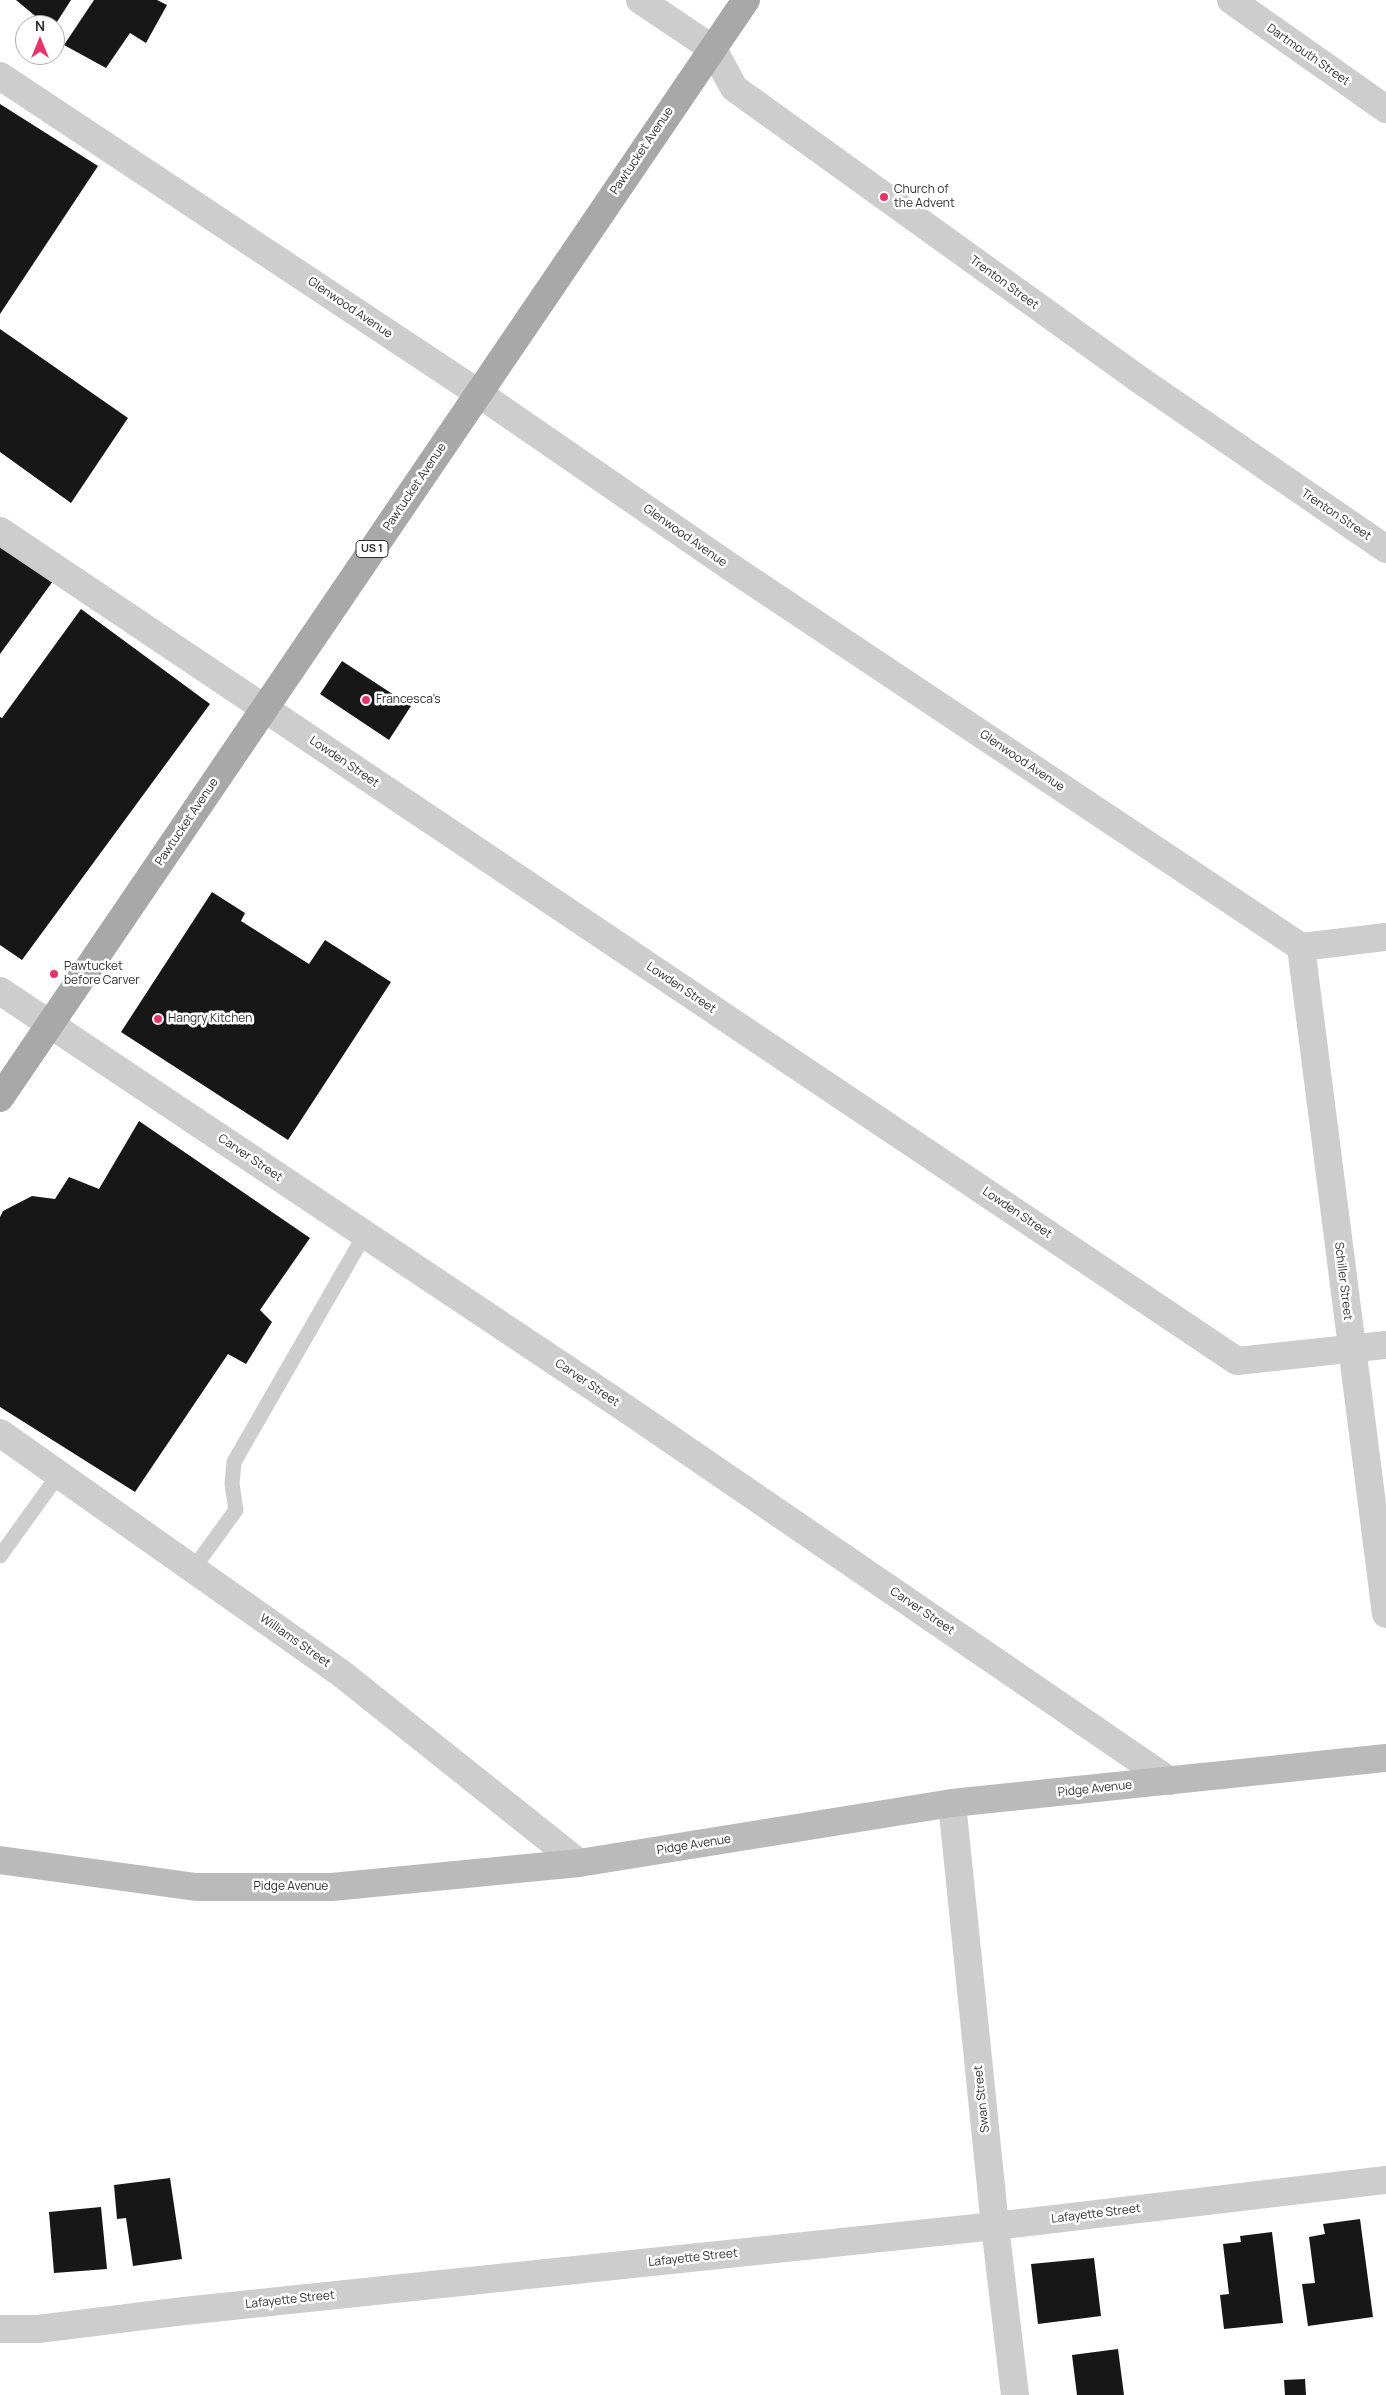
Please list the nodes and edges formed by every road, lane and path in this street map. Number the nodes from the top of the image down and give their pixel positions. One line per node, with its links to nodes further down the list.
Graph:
1 (640, 0): 4 (street, Trenton Street)
2 (746, 0): 4 (main road, Pawtucket Avenue / US 1)
3 (1231, 0): 6 (street, Dartmouth Street)
4 (713, 49): 7 (main road, Pawtucket Avenue / US 1); 9 (street, Trenton Street)
5 (0, 76): 7 (street, Glenwood Avenue)
6 (1386, 109)
7 (478, 393): 10 (main road, Pawtucket Avenue / US 1); 12 (street, Glenwood Avenue)
8 (0, 531): 10 (street, Lowden Street)
9 (1386, 549)
10 (264, 708): 14 (main road, Pawtucket Avenue / US 1); 18 (street, Lowden Street)
11 (1386, 937): 12 (street)
12 (1301, 947): 18 (street, Schiller Street)
13 (0, 991): 14 (street, Carver Street)
14 (50, 1024): 15 (main road, Pawtucket Avenue / US 1); 16 (street, Carver Street)
15 (0, 1098)
16 (365, 1234): 22 (lane); 25 (street, Carver Street)
17 (1386, 1345): 18 (street, Lowden Street)
18 (1352, 1349): 23 (street, Schiller Street)
19 (0, 1433): 20 (street, Williams Street)
20 (59, 1474): 21 (lane); 22 (street, Williams Street)
21 (0, 1556)
22 (193, 1570): 28 (street, Williams Street)
23 (1386, 1614)
24 (1386, 1758): 25 (street, Pidge Avenue)
25 (1170, 1781): 26 (street, Pidge Avenue)
26 (952, 1803): 28 (street, Pidge Avenue); 30 (street, Swan Street)
27 (0, 1860): 28 (street, Pidge Avenue)
28 (579, 1863)
29 (1386, 2180): 30 (street, Lafayette Street)
30 (995, 2226): 31 (street, Lafayette Street); 32 (street, Swan Street)
31 (0, 2329)
32 (1015, 2395)

